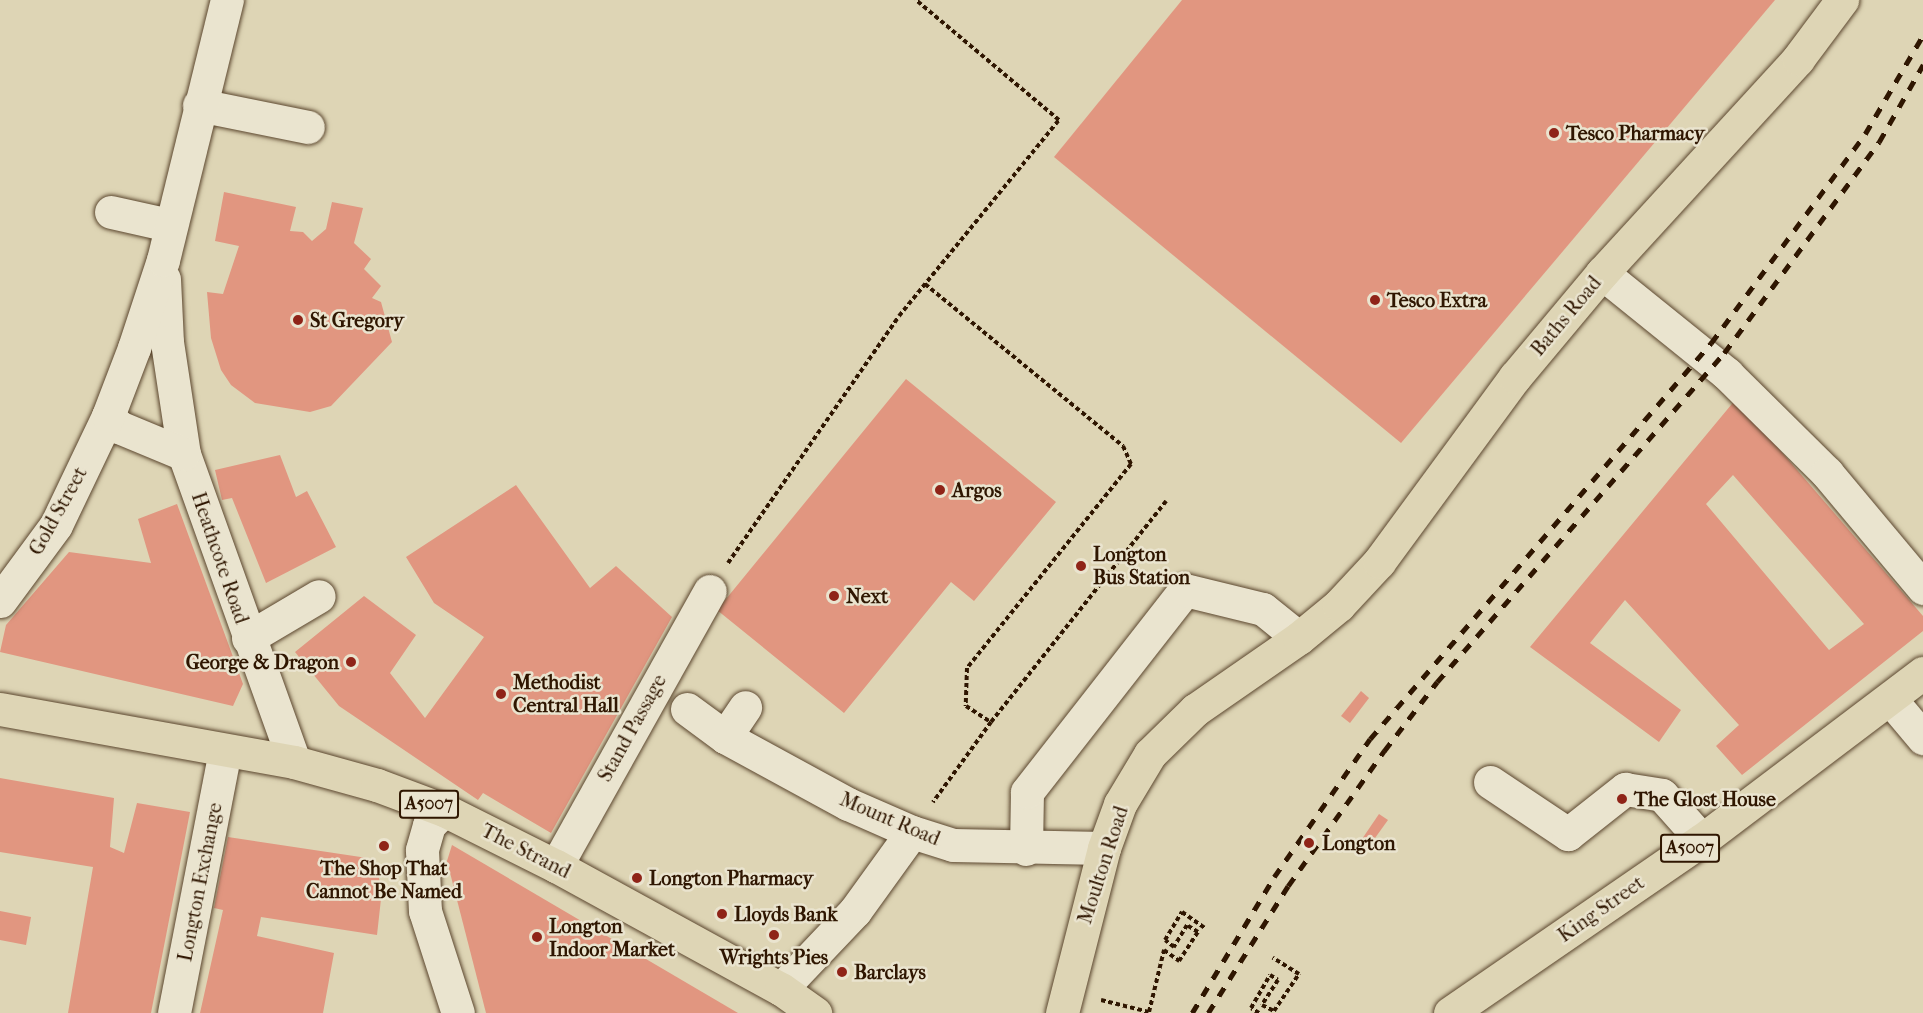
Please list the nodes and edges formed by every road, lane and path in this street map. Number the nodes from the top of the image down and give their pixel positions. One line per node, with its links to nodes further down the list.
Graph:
1 (227, 0): 4 (street, Heathcote Road)
2 (916, 0): 10 (path)
3 (1842, 0): 9 (main road, Baths Road)
4 (199, 105): 5 (street); 7 (street, Heathcote Road)
5 (308, 127)
6 (111, 212): 7 (street)
7 (170, 225): 8 (street, Heathcote Road)
8 (163, 260): 11 (street, Heathcote Road); 12 (street, Heathcote Road)
9 (1602, 273): 14 (street); 19 (main road, Baths Road)
10 (925, 284): 15 (path); 25 (path)
11 (108, 416): 12 (street); 17 (street, Gold Street)
12 (184, 454): 18 (street, Heathcote Road)
13 (1166, 501): 25 (path)
14 (1923, 588)
15 (710, 591): 36 (street, Stand Passage)
16 (319, 596): 18 (street)
17 (0, 601)
18 (248, 638): 29 (street, Heathcote Road)
19 (1299, 638): 34 (main road, Moulton Road); 35 (street)
20 (1923, 674): 21 (main road, King Street / A5007)
21 (1891, 699): 27 (street); 33 (main road, King Street / A5007)
22 (745, 707): 26 (street)
23 (0, 709): 28 (main road, The Strand / A5007)
24 (687, 709): 26 (street, Mount Road)
25 (991, 722): 32 (path)
26 (725, 737): 32 (street, Mount Road)
27 (1923, 738)
28 (225, 751): 29 (main road, The Strand / A5007); 41 (street, Longton Exchange)
29 (294, 762): 31 (main road, The Strand / A5007)
30 (1490, 782): 33 (street)
31 (444, 810): 36 (main road, The Strand / A5007); 42 (street)
32 (912, 832): 35 (street, Mount Road); 39 (street)
33 (1702, 840): 45 (main road, King Street / A5007)
34 (1104, 848): 35 (street, Mount Road); 40 (main road, Moulton Road)
35 (1026, 849)
36 (556, 866): 39 (main road, The Strand / A5007)
37 (1206, 929): 40 (path)
38 (1273, 958): 44 (path)
39 (781, 989): 43 (main road, The Strand / A5007)
40 (1061, 1006)
41 (174, 1013)
42 (458, 1013)
43 (815, 1013)
44 (1259, 1013)
45 (1450, 1013)

